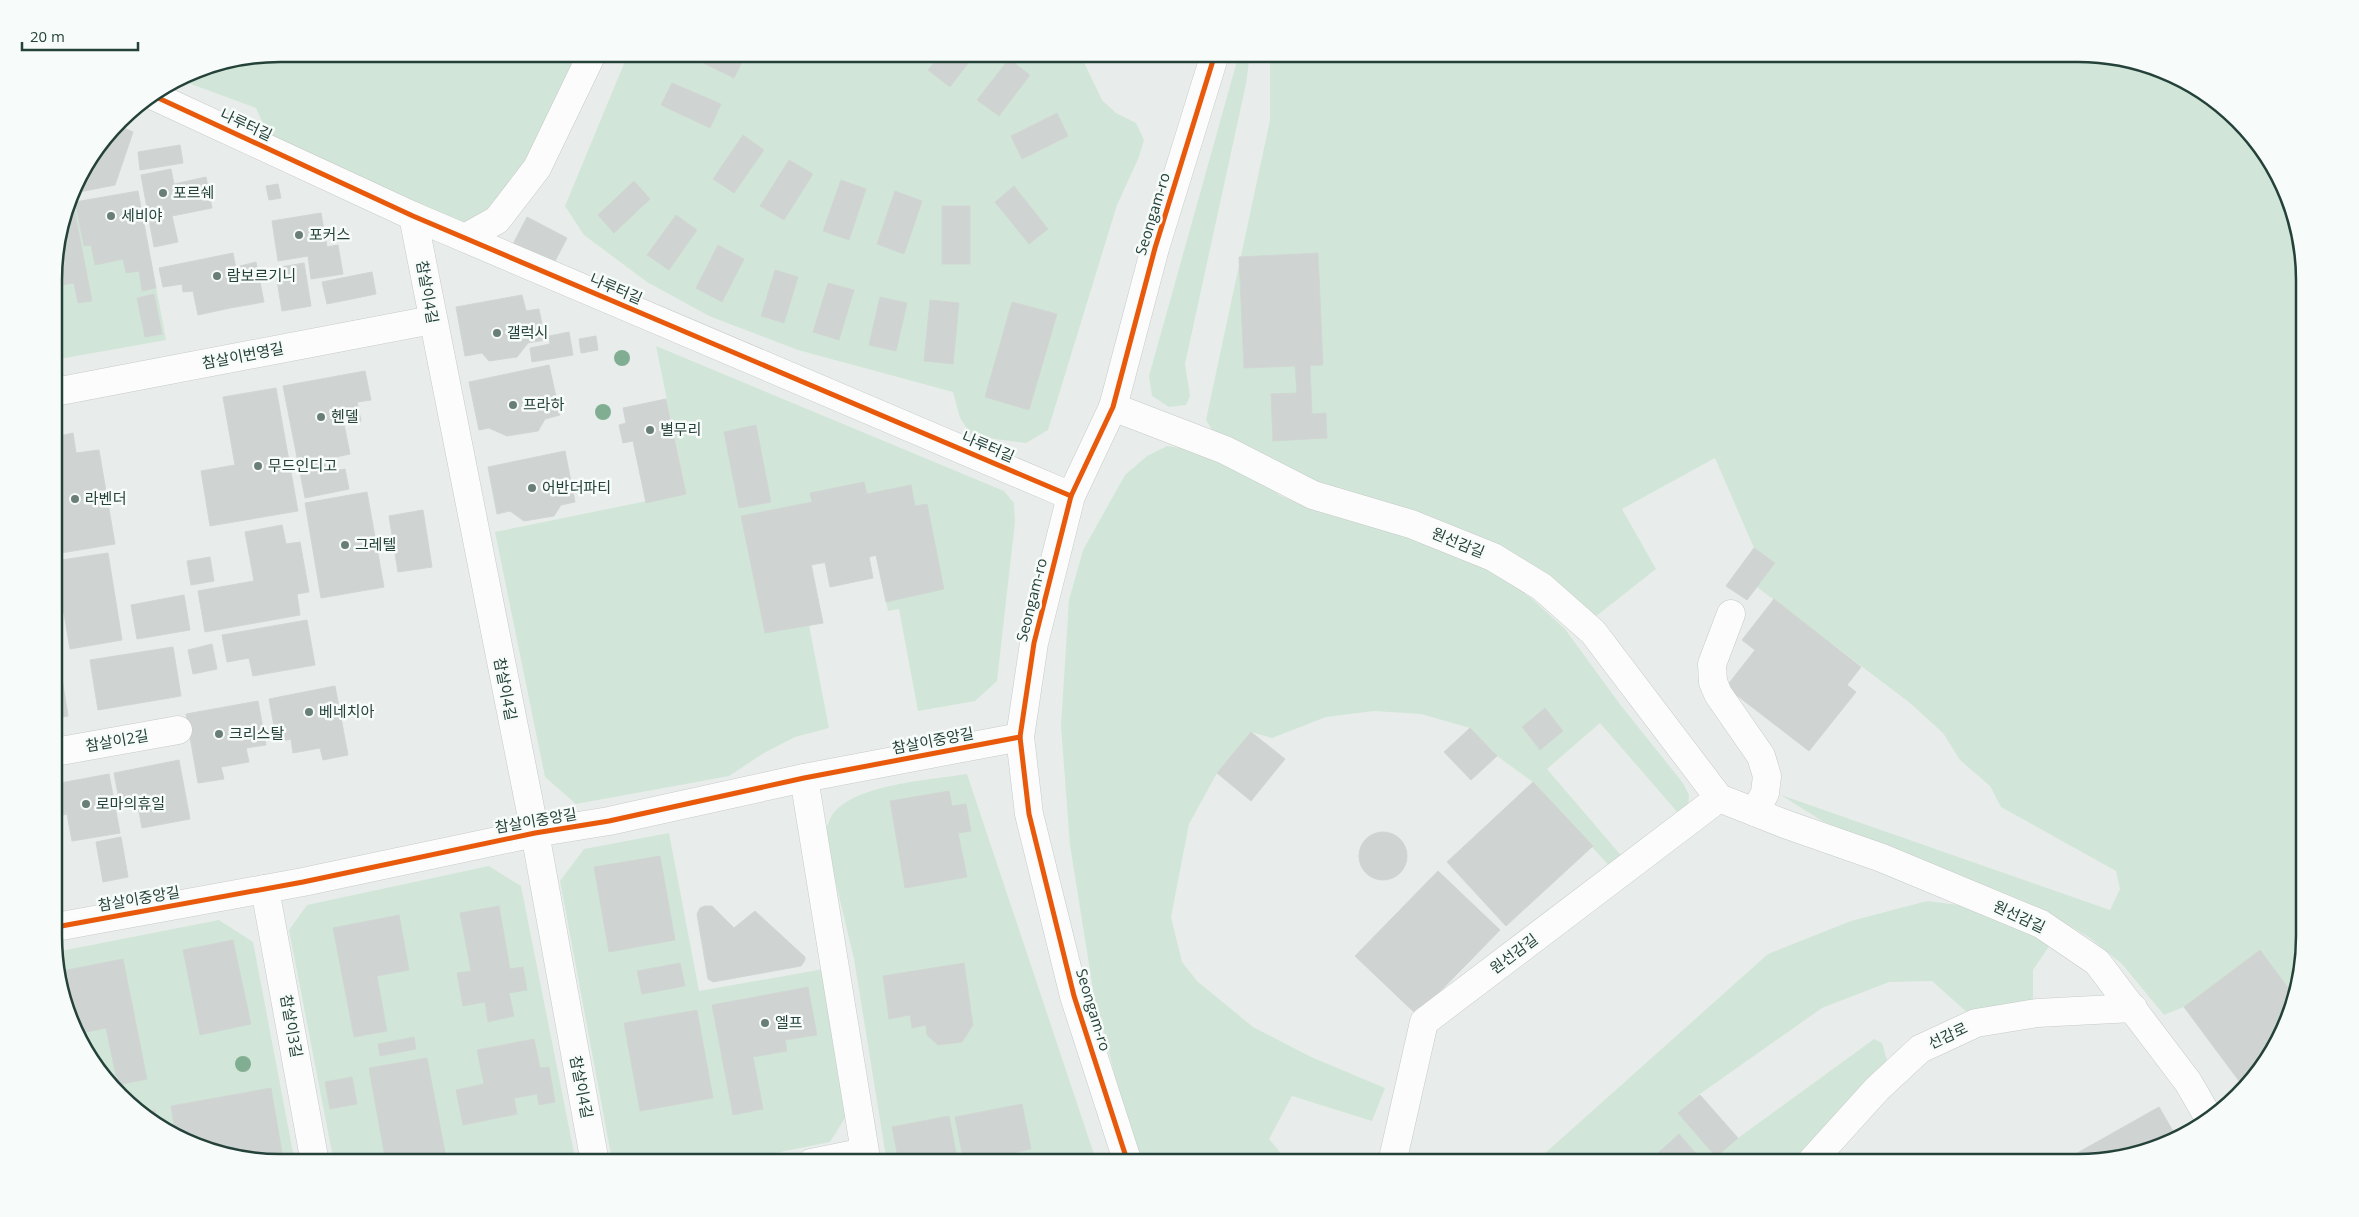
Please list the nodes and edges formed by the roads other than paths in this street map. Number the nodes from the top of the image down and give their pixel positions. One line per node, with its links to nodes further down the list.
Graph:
1 (588, 62): 5 (street)
2 (1213, 62): 8 (street, Seongam-ro)
3 (160, 99): 4 (street, 나루터길)
4 (413, 216): 5 (street, 나루터길); 6 (street, 참살이4길)
5 (465, 238): 9 (street, 나루터길)
6 (432, 320): 7 (street, 참살이번영길); 17 (street, 참살이4길)
7 (62, 390)
8 (1113, 407): 9 (street, Seongam-ro); 15 (street, 원선감길)
9 (1071, 496): 12 (street, Seongam-ro)
10 (1731, 614): 16 (street)
11 (178, 730): 13 (street, 참살이2길)
12 (1020, 737): 14 (street, 참살이중앙길); 25 (street, Seongam-ro)
13 (62, 751)
14 (804, 778): 17 (street, 참살이중앙길); 24 (street)
15 (1719, 798): 16 (street, 원선감길); 26 (street, 원선감길)
16 (1755, 812): 20 (street, 원선감길)
17 (535, 833): 18 (street, 참살이중앙길); 23 (street, 참살이4길)
18 (265, 889): 19 (street, 참살이중앙길); 22 (street, 참살이3길)
19 (62, 926)
20 (2133, 1008): 21 (street, 원선감길); 27 (street, 선감로)
21 (2206, 1113)
22 (313, 1154)
23 (593, 1154)
24 (855, 1154)
25 (1125, 1154)
26 (1394, 1154)
27 (1818, 1154)

